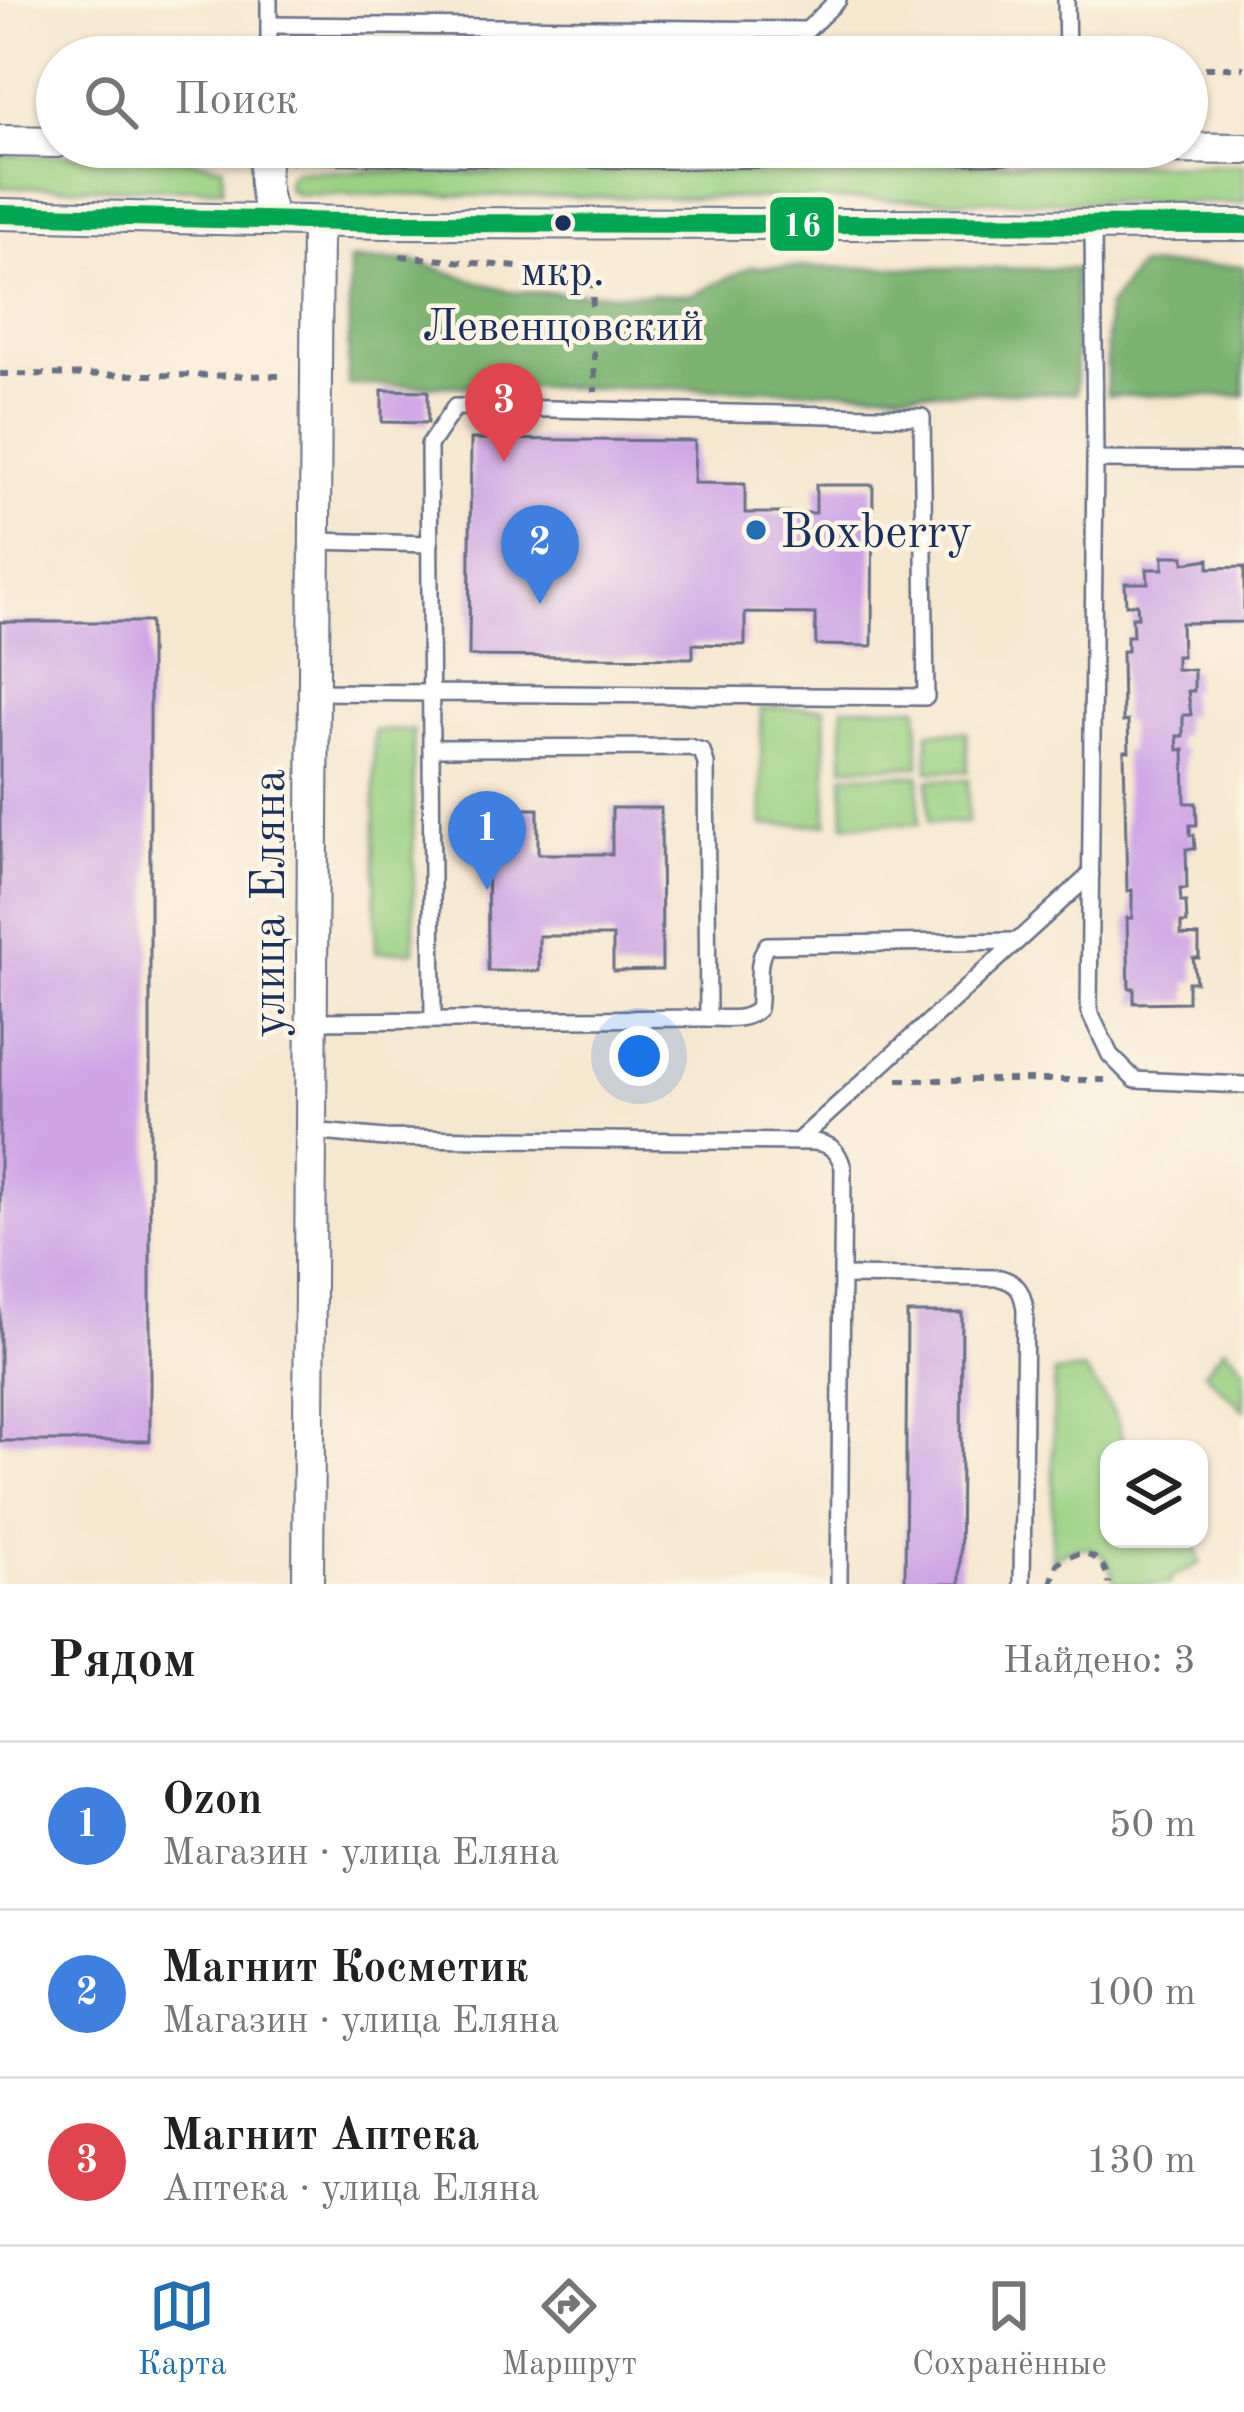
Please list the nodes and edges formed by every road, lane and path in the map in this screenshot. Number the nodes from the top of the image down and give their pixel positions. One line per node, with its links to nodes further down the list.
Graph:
1 (269, 0): 4 (lane)
2 (838, 0): 4 (lane)
3 (1066, 0): 6 (lane)
4 (269, 25): 5 (lane)
5 (269, 36)
6 (1067, 36)
7 (1208, 68): 8 (path)
8 (1244, 68)
9 (0, 141): 10 (street)
10 (36, 142)
11 (1208, 149): 12 (street)
12 (1244, 149)
13 (264, 168): 15 (street)
14 (0, 214): 15 (street)
15 (274, 220): 16 (street)
16 (317, 222): 17 (street); 21 (street, улица Еляна)
17 (386, 223): 18 (street); 22 (path)
18 (1093, 224): 19 (street); 23 (lane)
19 (1244, 225)
20 (0, 374): 21 (path)
21 (316, 376): 25 (street, улица Еляна)
22 (596, 410): 26 (lane); 28 (lane)
23 (1095, 460): 24 (lane); 30 (lane)
24 (1244, 461)
25 (315, 541): 26 (lane); 27 (street, улица Еляна)
26 (430, 544): 28 (lane)
27 (314, 692): 28 (lane); 34 (street, улица Еляна)
28 (430, 693): 29 (lane)
29 (431, 748): 32 (lane); 33 (lane)
30 (1090, 874): 31 (lane); 35 (lane)
31 (1014, 941): 32 (lane); 36 (lane)
32 (708, 1018): 33 (lane)
33 (433, 1020): 34 (lane)
34 (312, 1021): 38 (street, улица Еляна)
35 (1135, 1080): 36 (path); 37 (lane)
36 (864, 1081): 39 (lane)
37 (1244, 1085)
38 (311, 1130): 39 (lane); 41 (street, улица Еляна)
39 (797, 1142): 40 (lane)
40 (842, 1276): 42 (lane); 43 (lane)
41 (308, 1584)
42 (839, 1584)
43 (1022, 1584)
44 (1052, 1584): 45 (path)
45 (1109, 1584)

